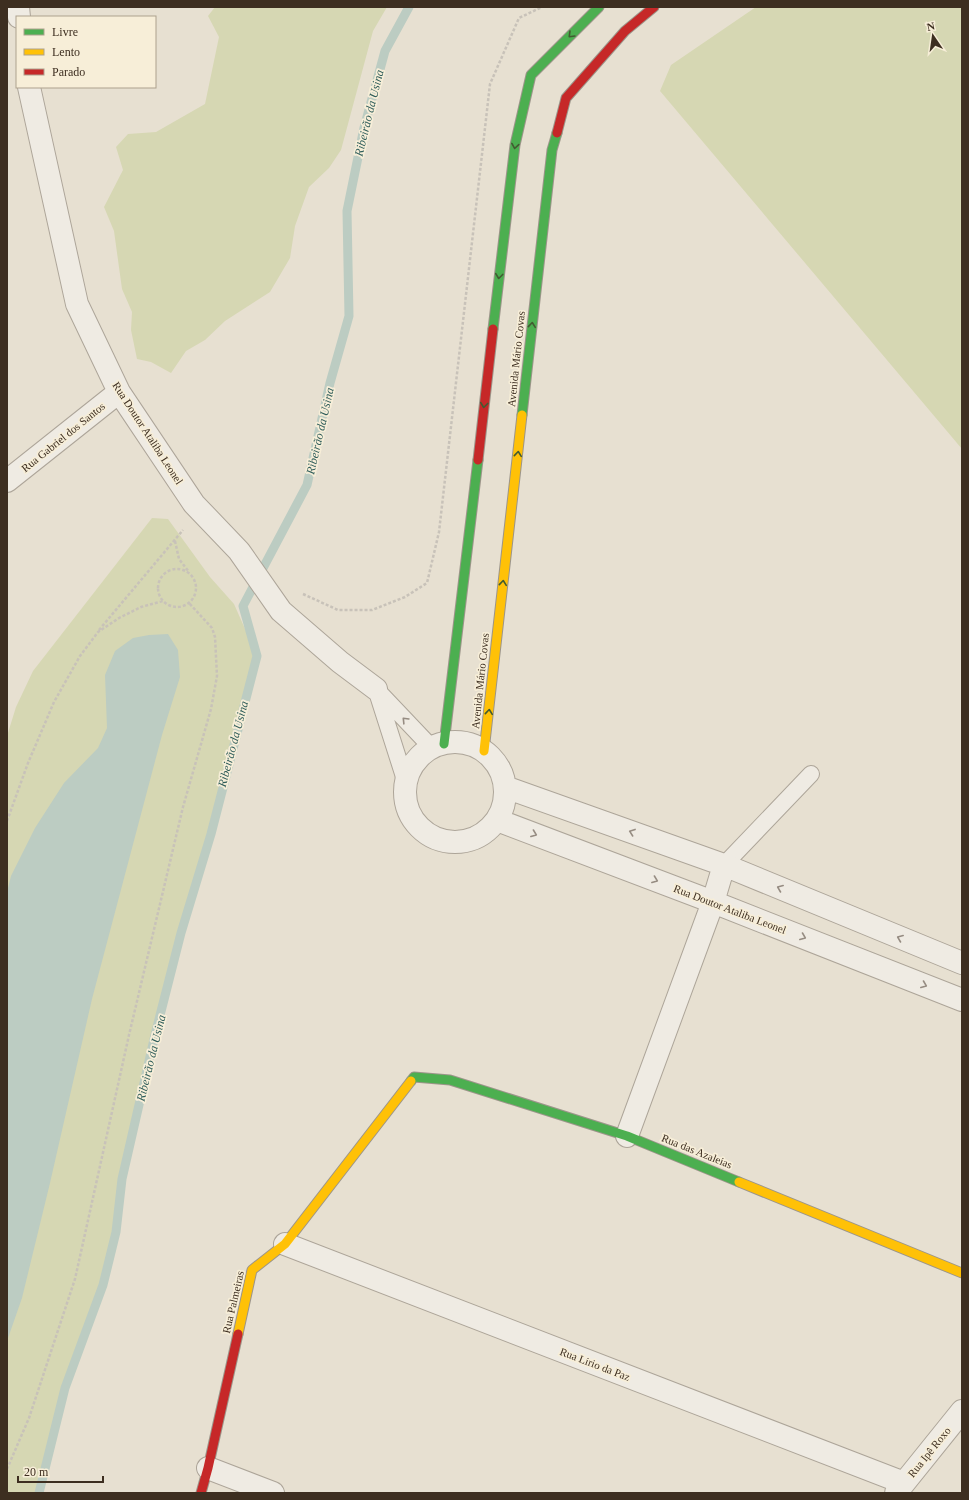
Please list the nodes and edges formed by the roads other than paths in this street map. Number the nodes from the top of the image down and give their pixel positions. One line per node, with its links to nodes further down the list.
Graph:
1 (598, 7): 7 (street, one-way to 7)
2 (654, 7): 8 (street, Avenida Mário Covas, one-way to 2)
3 (29, 88): 4 (street, Rua Doutor Ataliba Leonel)
4 (119, 392): 5 (street, Rua Gabriel dos Santos); 6 (street, Rua Doutor Ataliba Leonel)
5 (7, 481)
6 (376, 690): 7 (lane, one-way to 6); 10 (lane)
7 (438, 746): 8 (street); 10 (street)
8 (484, 751): 11 (street)
9 (811, 774): 13 (lane)
10 (406, 783): 12 (street)
11 (505, 787): 12 (street); 13 (street, one-way to 11)
12 (497, 820): 14 (street, Rua Doutor Ataliba Leonel, one-way to 14)
13 (724, 865): 14 (street); 15 (street, one-way to 13)
14 (713, 902): 16 (street, Rua Doutor Ataliba Leonel, one-way to 16); 18 (street)
15 (962, 963)
16 (962, 1000)
17 (414, 1077): 18 (street, Rua das Azaleias); 19 (street, Rua Palmeiras)
18 (627, 1136): 20 (street, Rua das Azaleias)
19 (285, 1244): 22 (street, Rua Palmeiras); 23 (street, Rua Lirio da Paz)
20 (962, 1273)
21 (962, 1411): 23 (street, Rua Ipê Roxo)
22 (208, 1468): 24 (street, Rua Palmeiras); 25 (street)
23 (900, 1488)
24 (201, 1493)
25 (273, 1493)

